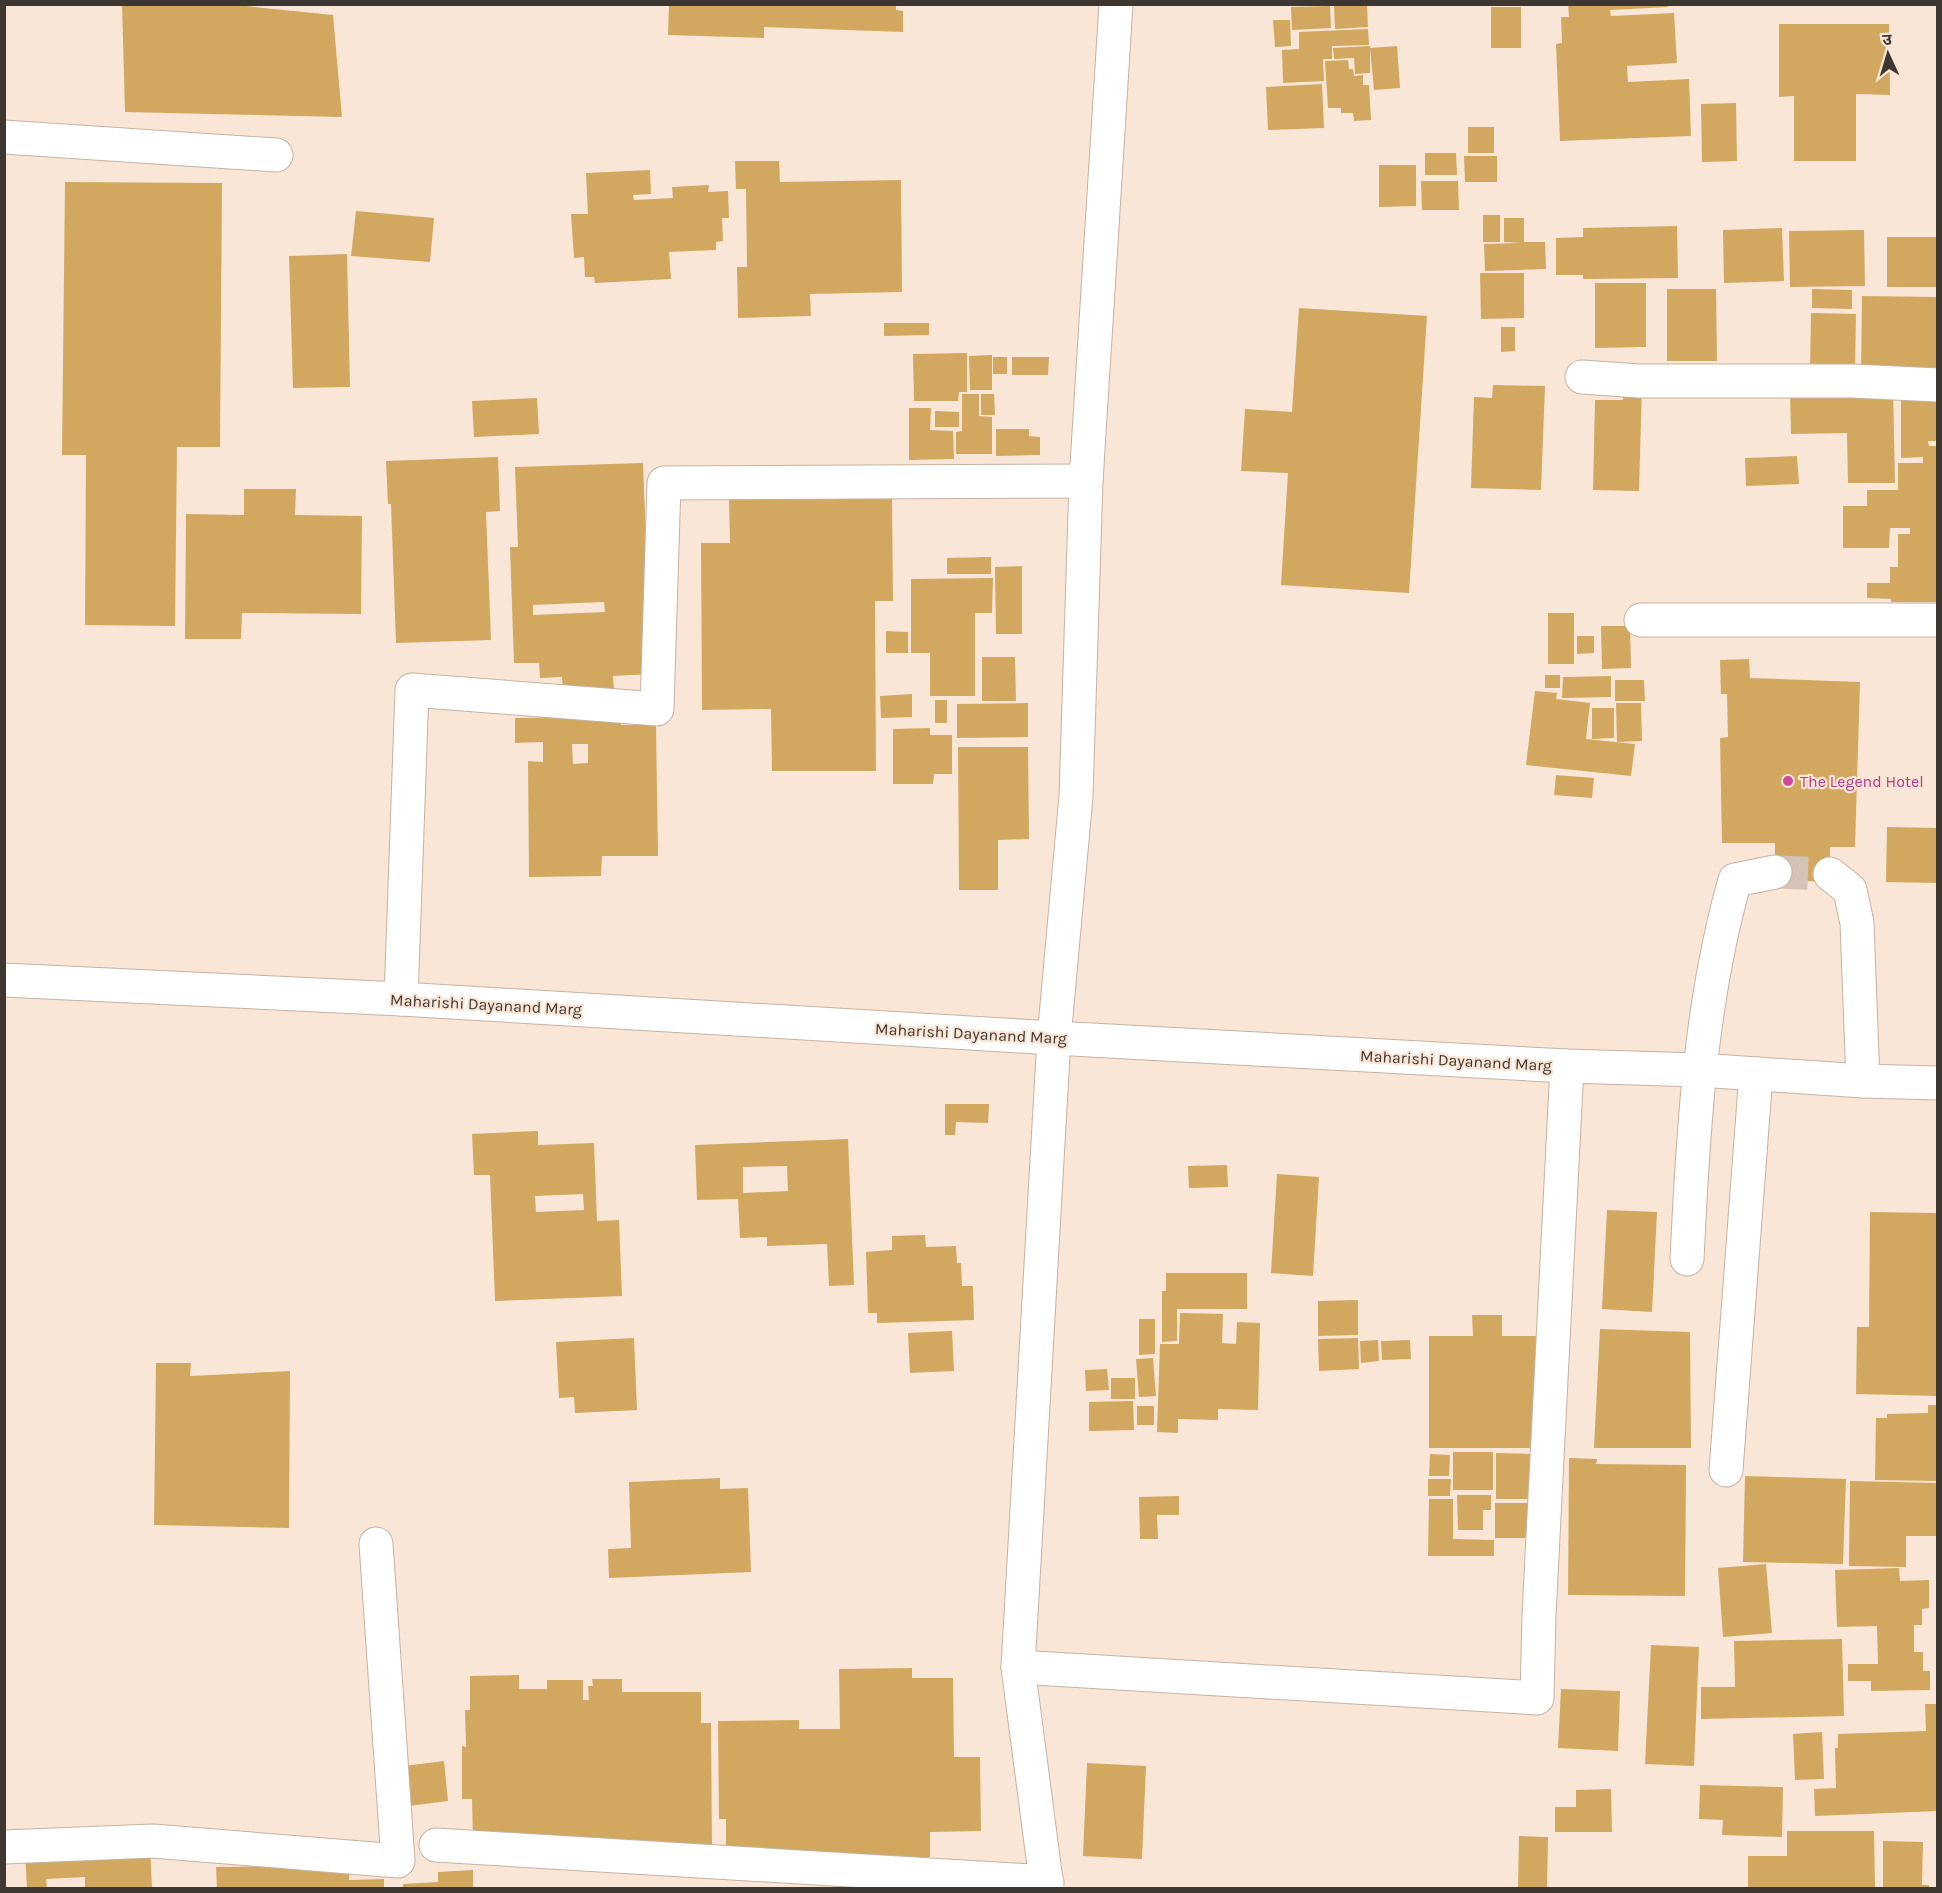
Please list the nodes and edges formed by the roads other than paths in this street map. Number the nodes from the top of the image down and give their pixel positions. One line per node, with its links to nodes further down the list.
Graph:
1 (1116, 4): 6 (street)
2 (4, 137): 3 (street)
3 (276, 154)
4 (1582, 377): 5 (street)
5 (1938, 385)
6 (1086, 482): 12 (street); 13 (street)
7 (1641, 620): 8 (street)
8 (1938, 620)
9 (1776, 872): 15 (street)
10 (1830, 874): 17 (street)
11 (4, 980): 12 (street, Maharishi Dayanand Marg)
12 (400, 999): 13 (street, Maharishi Dayanand Marg)
13 (1054, 1038): 14 (street, Maharishi Dayanand Marg); 22 (street)
14 (1567, 1066): 15 (street, Maharishi Dayanand Marg); 22 (street)
15 (1699, 1070): 16 (street, Maharishi Dayanand Marg); 19 (street)
16 (1756, 1074): 17 (street, Maharishi Dayanand Marg); 20 (street)
17 (1863, 1081): 18 (street, Maharishi Dayanand Marg)
18 (1938, 1083)
19 (1687, 1259)
20 (1726, 1470)
21 (376, 1544): 24 (street)
22 (1018, 1667): 25 (street)
23 (436, 1845): 25 (street)
24 (4, 1847)
25 (1047, 1885)

